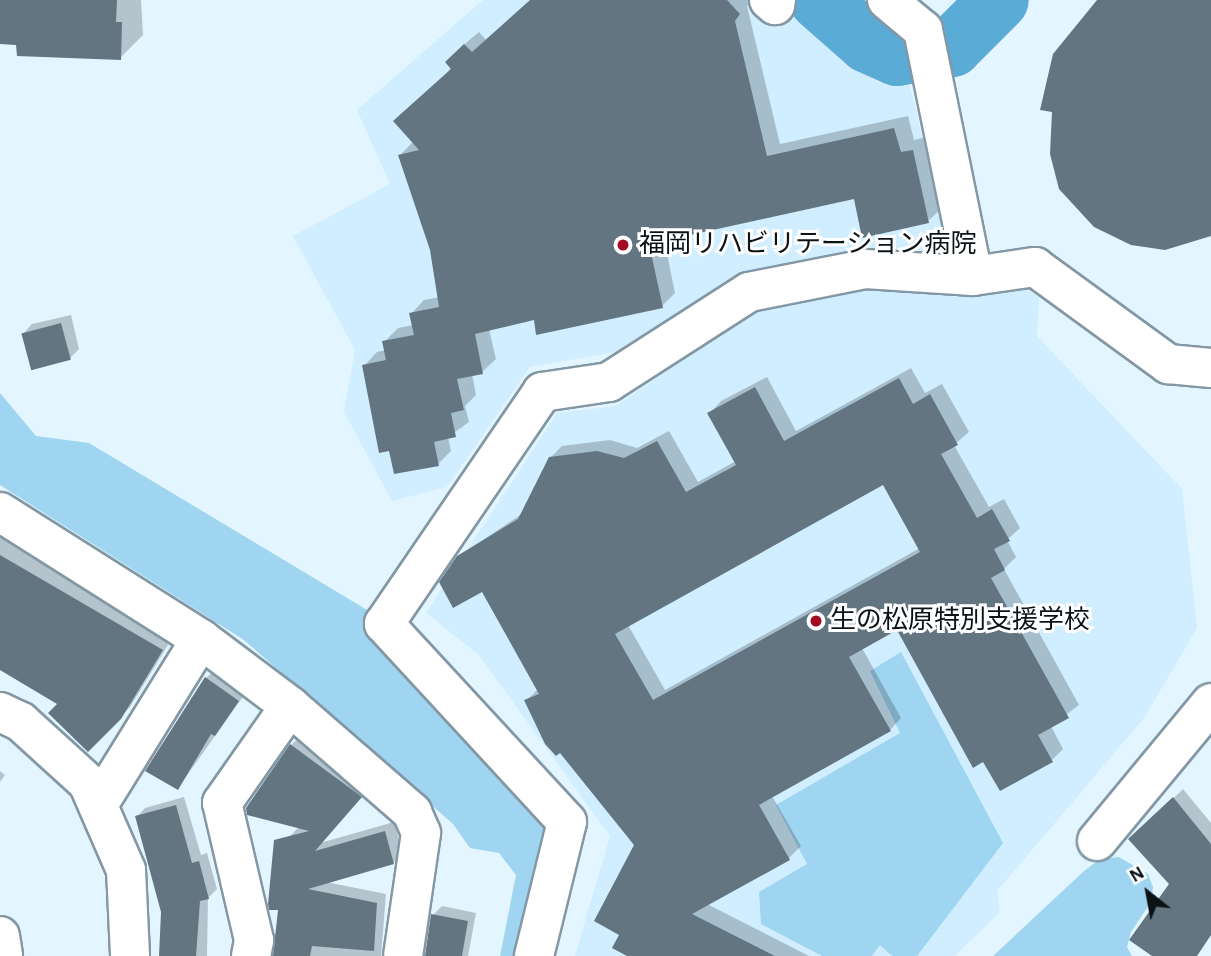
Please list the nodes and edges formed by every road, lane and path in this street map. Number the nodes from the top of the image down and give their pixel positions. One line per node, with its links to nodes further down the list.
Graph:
1 (887, 0): 2 (street)
2 (973, 276): 3 (street); 16 (street)
3 (1211, 368)
4 (0, 512): 5 (street)
5 (201, 639): 7 (street); 9 (street)
6 (1211, 703): 10 (street)
7 (290, 706): 14 (street); 15 (street)
8 (0, 712): 9 (street)
9 (98, 805): 13 (street)
10 (1097, 841)
11 (0, 936): 12 (street)
12 (3, 956)
13 (130, 956)
14 (251, 956)
15 (403, 956)
16 (534, 956)

